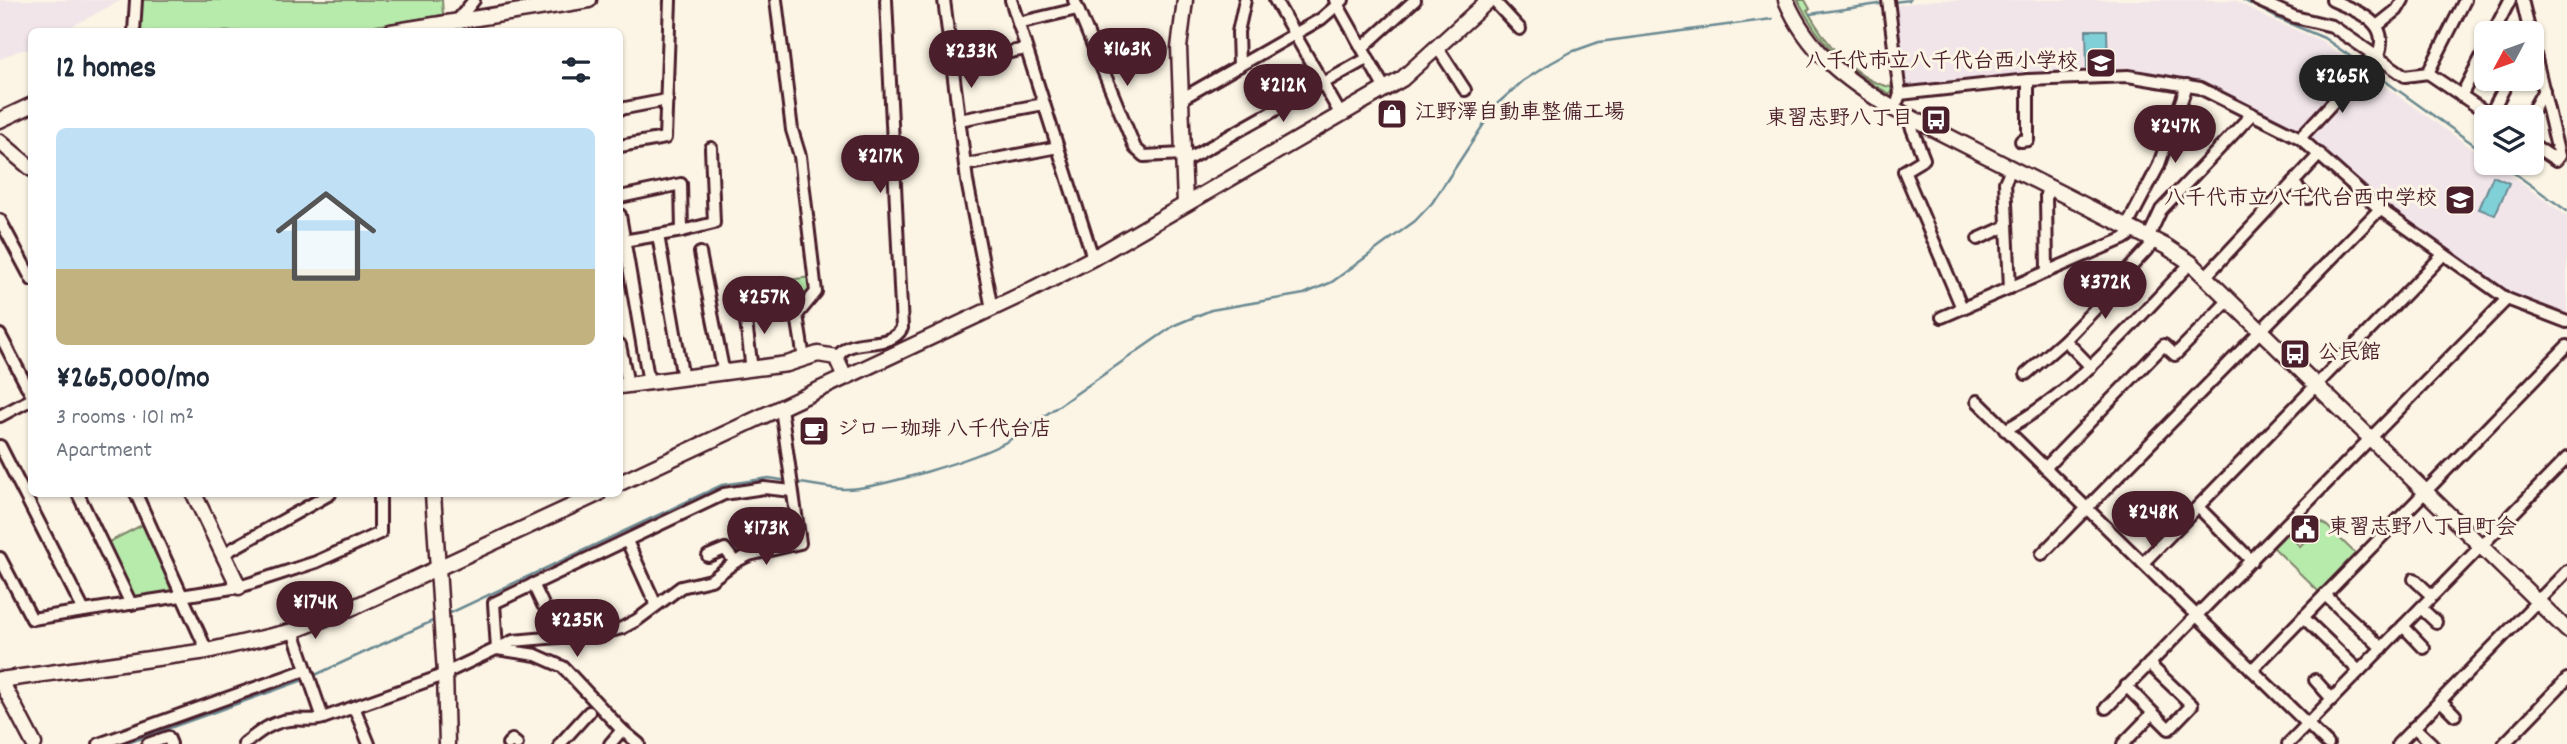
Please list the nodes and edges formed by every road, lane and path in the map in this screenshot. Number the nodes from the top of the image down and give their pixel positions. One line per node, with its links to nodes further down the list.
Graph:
1 (136, 0): 29 (street)
2 (474, 0): 27 (street)
3 (589, 0): 27 (street)
4 (670, 0): 50 (street)
5 (776, 0): 109 (street)
6 (886, 0): 108 (street)
7 (944, 0): 37 (street)
8 (1011, 0): 26 (street)
9 (1185, 0): 49 (street)
10 (1245, 0): 38 (street)
11 (1275, 0): 32 (street)
12 (1415, 0): 35 (street)
13 (1491, 0): 31 (street); 33 (street)
14 (2257, 0): 36 (street)
15 (2332, 0): 28 (street)
16 (2403, 0): 28 (street)
17 (2465, 0): 40 (street)
18 (2510, 0): 24 (street)
19 (2522, 0): 25 (street)
20 (1338, 2): 32 (street); 35 (street)
21 (1888, 3): 47 (street)
22 (1076, 4): 26 (street); 69 (street)
23 (1791, 11): 55 (street)
24 (2500, 21)
25 (2527, 21)
26 (1018, 23): 34 (street)
27 (448, 25): 30 (street)
28 (2377, 26): 36 (street)
29 (134, 28)
30 (424, 28)
31 (1520, 29)
32 (1295, 35): 38 (street); 42 (street)
33 (1437, 47): 44 (street); 45 (street)
34 (1026, 49): 37 (street); 51 (street)
35 (1365, 53): 42 (street); 44 (street)
36 (2370, 62): 40 (street); 61 (street)
37 (952, 63): 59 (street)
38 (1239, 66): 49 (street)
39 (2474, 72): 48 (street)
40 (2428, 73): 48 (street)
41 (2028, 79): 43 (street); 47 (street); 62 (street)
42 (1323, 84): 57 (street); 69 (street)
43 (2187, 85): 56 (street); 81 (street)
44 (1385, 89): 57 (street)
45 (1465, 90)
46 (2544, 90): 67 (street)
47 (1900, 94): 55 (street)
48 (2461, 96): 52 (street)
49 (1181, 99): 69 (street)
50 (667, 100): 54 (street); 64 (street)
51 (1044, 104): 59 (street); 65 (street)
52 (2474, 105)
53 (28, 107): 58 (street)
54 (623, 107)
55 (1894, 109): 60 (street)
56 (2252, 114): 61 (street); 85 (street)
57 (1341, 115): 77 (street)
58 (0, 120)
59 (959, 120): 70 (street)
60 (1916, 121): 72 (street); 100 (street)
61 (2300, 138): 68 (street)
62 (2021, 141)
63 (0, 142): 71 (street)
64 (623, 145)
65 (1058, 147): 70 (street); 90 (street)
66 (711, 148): 82 (street)
67 (2544, 152)
68 (2320, 154): 73 (street); 78 (street)
69 (1183, 158): 77 (street)
70 (965, 165): 101 (street)
71 (28, 166)
72 (2011, 169): 74 (street); 80 (street)
73 (2293, 183): 76 (street); 95 (street)
74 (2050, 189): 81 (street); 93 (street)
75 (623, 196): 82 (street)
76 (2308, 198)
77 (1185, 204): 90 (street)
78 (2380, 209): 88 (street); 104 (street)
79 (0, 220): 91 (street)
80 (2007, 226): 84 (street); 96 (street)
81 (2130, 230): 85 (street); 93 (street)
82 (682, 231): 83 (street)
83 (658, 235): 86 (street); 115 (street)
84 (1978, 239)
85 (2152, 239): 92 (street); 106 (street)
86 (623, 241): 116 (street)
87 (700, 253): 112 (street)
88 (2443, 255): 97 (street); 118 (street)
89 (28, 257): 91 (street)
90 (1093, 258): 101 (street)
91 (22, 262): 94 (street)
92 (2191, 263): 95 (street); 110 (street)
93 (2047, 272): 96 (street)
94 (28, 273)
95 (2205, 277): 98 (street)
96 (2010, 288): 100 (street)
97 (2507, 299): 103 (street); 125 (street)
98 (2229, 300): 104 (street); 128 (street)
99 (744, 306): 111 (street)
100 (1962, 308): 102 (street)
101 (992, 309): 114 (street)
102 (1942, 317)
103 (2567, 322)
104 (2260, 331): 118 (street); 140 (street)
105 (0, 335): 119 (street)
106 (2065, 340): 110 (street); 113 (street)
107 (2567, 346): 131 (street)
108 (836, 357): 109 (street); 114 (street)
109 (804, 359): 111 (street)
110 (2091, 366): 124 (street)
111 (752, 370): 112 (street)
112 (724, 374): 115 (street)
113 (2026, 374)
114 (845, 377): 122 (street)
115 (683, 379): 116 (street)
116 (649, 383): 117 (street)
117 (624, 385)
118 (2317, 386): 125 (street); 139 (street)
119 (28, 389)
120 (28, 399): 123 (street)
121 (1977, 401): 124 (street)
122 (781, 408): 129 (street); 130 (street)
123 (0, 416)
124 (2005, 430): 128 (street)
125 (2371, 438): 131 (street); 147 (street)
126 (0, 446): 163 (street)
127 (2567, 458): 142 (street)
128 (2045, 468): 140 (street)
129 (623, 482)
130 (792, 489): 141 (street); 148 (street)
131 (2426, 492): 142 (street); 155 (street)
132 (79, 497): 159 (street)
133 (137, 497): 157 (street)
134 (195, 497): 143 (street)
135 (325, 497): 143 (street)
136 (380, 497): 154 (street)
137 (433, 497): 150 (street)
138 (592, 497): 150 (street)
139 (2198, 507): 147 (street); 149 (street)
140 (2087, 509): 144 (street); 149 (street)
141 (627, 541): 153 (street); 161 (street)
142 (2481, 547): 156 (street); 158 (street)
143 (223, 554): 154 (street)
144 (2042, 554)
145 (708, 556): 148 (street)
146 (0, 558): 163 (street)
147 (2252, 561): 164 (street)
148 (735, 562): 161 (street)
149 (2143, 563): 164 (street)
150 (438, 569): 169 (street); 177 (street)
151 (2567, 571): 158 (street)
152 (2414, 579): 156 (street)
153 (533, 584): 160 (street); 171 (street)
154 (239, 587): 157 (street)
155 (2325, 595): 165 (street); 170 (street)
156 (2432, 596): 162 (street)
157 (183, 597): 159 (street); 173 (street)
158 (2538, 601): 168 (street); 184 (street)
159 (131, 604): 163 (street)
160 (543, 605)
161 (656, 605): 171 (street)
162 (2421, 608): 166 (street); 167 (street)
163 (84, 611)
164 (2197, 617): 174 (street); 175 (street)
165 (2304, 617): 175 (street); 176 (street)
166 (2436, 622)
167 (2403, 626): 170 (street); 172 (street)
168 (2567, 630)
169 (293, 632): 173 (street); 178 (street)
170 (2382, 648): 176 (street)
171 (497, 649): 177 (street); 193 (street)
172 (2424, 649)
173 (207, 651): 180 (street)
174 (2149, 664): 182 (street); 188 (street)
175 (2252, 670): 191 (street)
176 (2359, 671): 183 (street)
177 (446, 673): 185 (street); 200 (street)
178 (307, 675): 190 (street); 195 (street)
179 (2567, 679): 211 (street)
180 (0, 680): 194 (street)
181 (2315, 680): 183 (street)
182 (2126, 686): 186 (street); 188 (street)
183 (2332, 699): 191 (street)
184 (2441, 700): 189 (street); 192 (street)
185 (354, 707): 190 (street); 199 (street)
186 (2106, 708)
187 (589, 712): 203 (street)
188 (2152, 714): 206 (street)
189 (2455, 715)
190 (323, 718): 198 (street)
191 (2307, 724): 207 (street); 208 (street)
192 (2414, 727): 209 (street); 210 (street)
193 (622, 730): 204 (street); 205 (street)
194 (34, 744)
195 (99, 744)
196 (148, 744): 197 (street)
197 (171, 744)
198 (244, 744)
199 (369, 744)
200 (447, 744)
201 (508, 744): 202 (street)
202 (517, 744)
203 (560, 744)
204 (610, 744)
205 (639, 744)
206 (2123, 744)
207 (2288, 744)
208 (2328, 744)
209 (2398, 744)
210 (2432, 744)
211 (2504, 744)

